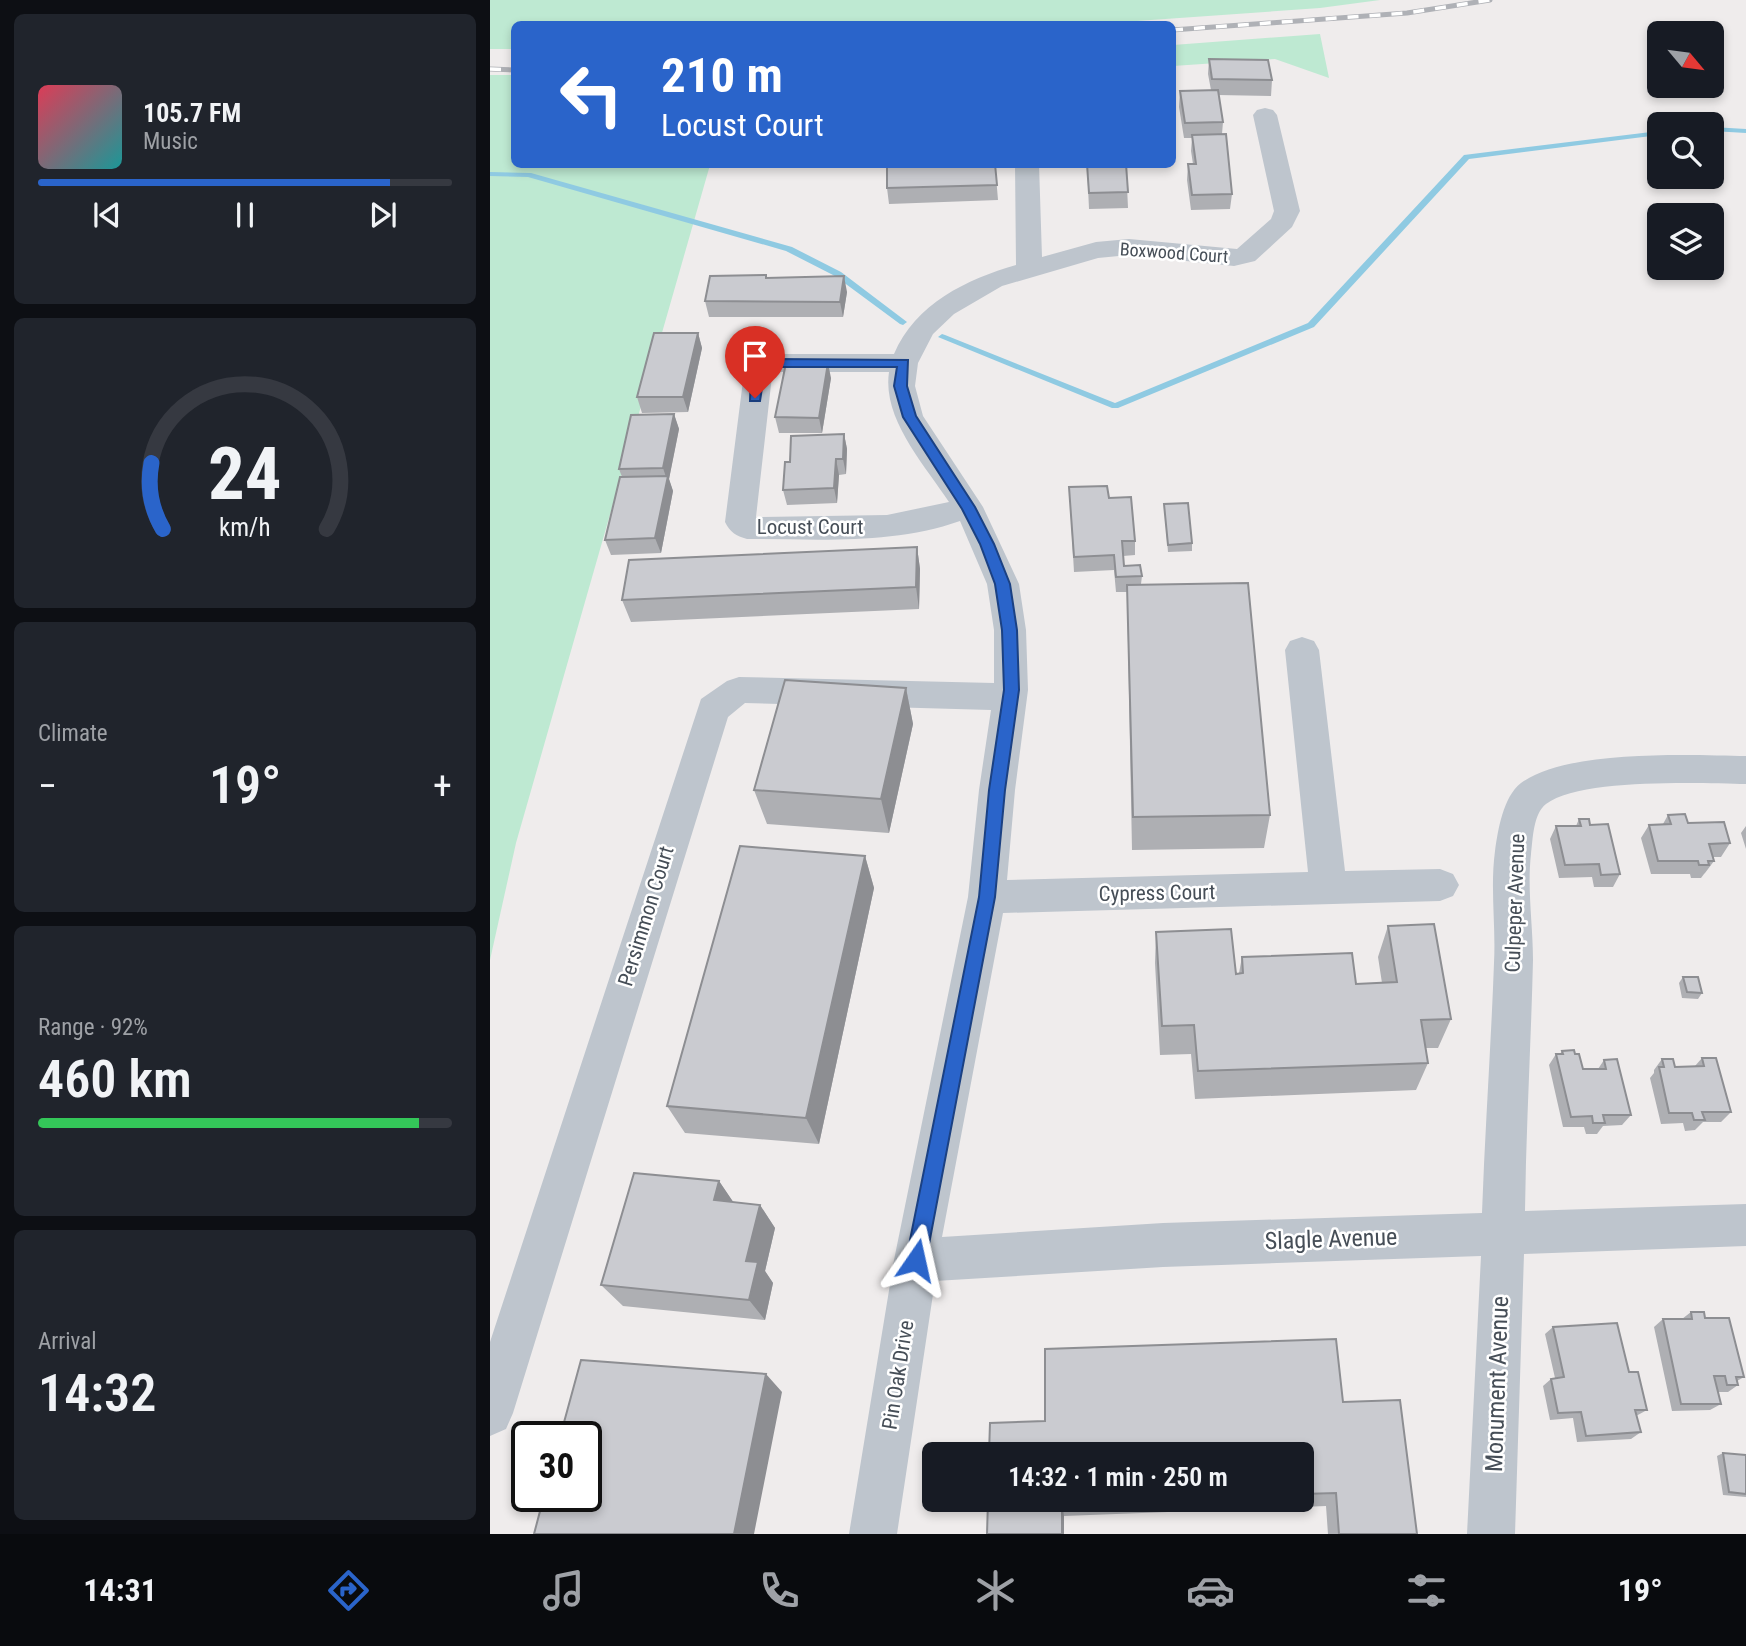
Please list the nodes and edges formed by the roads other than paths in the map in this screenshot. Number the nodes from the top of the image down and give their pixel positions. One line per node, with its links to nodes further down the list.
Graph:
1 (1265, 115): 3 (street, Boxwood Court)
2 (1027, 168): 3 (street)
3 (1029, 269): 4 (street, Pin Oak Drive)
4 (904, 363): 5 (street, Pin Oak Drive); 5 (street, Locust Court)
5 (968, 507): 7 (street, Pin Oak Drive)
6 (1303, 650): 10 (street)
7 (1010, 697): 11 (street, Pin Oak Drive); 15 (street, Persimmon Court)
8 (1746, 770): 13 (street, Culpeper Avenue)
9 (1440, 885): 10 (street, Cypress Court)
10 (1328, 888): 11 (street, Cypress Court)
11 (987, 897): 14 (street, Pin Oak Drive)
12 (1746, 1225): 13 (street, Slagle Avenue)
13 (1503, 1233): 14 (street, Slagle Avenue); 17 (street, Monument Avenue)
14 (916, 1260): 16 (street, Pin Oak Drive)
15 (490, 1413)
16 (873, 1534)
17 (1491, 1534)

